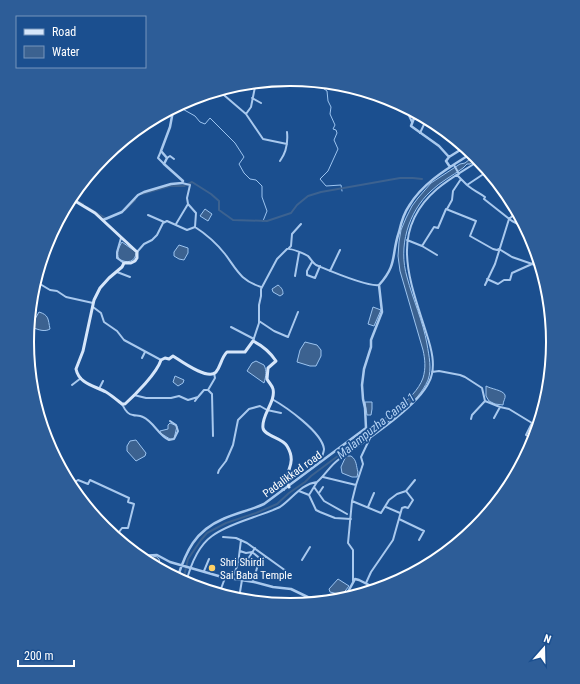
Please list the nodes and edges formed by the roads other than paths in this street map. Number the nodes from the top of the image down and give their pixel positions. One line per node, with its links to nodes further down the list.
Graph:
1 (254, 88): 3 (street)
2 (224, 95): 6 (street)
3 (252, 98): 4 (street); 6 (street)
4 (261, 103)
5 (173, 114): 14 (street)
6 (246, 114): 13 (street)
7 (409, 115): 9 (street)
8 (414, 118): 9 (street)
9 (412, 122): 12 (street)
10 (424, 124): 12 (street)
11 (287, 132): 13 (street)
12 (420, 133): 16 (street)
13 (286, 144): 20 (street)
14 (161, 151): 18 (street); 21 (street)
15 (460, 151): 16 (street)
16 (449, 157): 23 (street)
17 (466, 157): 23 (street)
18 (167, 158): 19 (street); 21 (street)
19 (174, 158)
20 (280, 161)
21 (164, 164): 27 (street)
22 (474, 164): 25 (street)
23 (452, 166): 25 (street); 60 (street)
24 (483, 174): 28 (street)
25 (458, 175): 26 (street); 42 (street)
26 (461, 179): 28 (street); 31 (street)
27 (182, 183): 30 (street); 35 (street)
28 (467, 184): 34 (street)
29 (76, 202): 35 (main road)
30 (188, 204): 38 (street); 40 (street)
31 (447, 209): 43 (street); 45 (street)
32 (148, 215): 36 (street)
33 (513, 216): 34 (street)
34 (509, 219): 37 (street); 45 (street)
35 (104, 220): 41 (main road)
36 (164, 222): 38 (street); 47 (street)
37 (517, 223)
38 (176, 224): 40 (street)
39 (301, 224): 44 (street)
40 (195, 228): 62 (street)
41 (121, 238): 47 (main road); 51 (street)
42 (407, 240): 43 (street); 71 (street)
43 (422, 246): 49 (street)
44 (289, 248): 48 (street); 62 (street)
45 (499, 249): 52 (street); 58 (street)
46 (340, 250): 54 (street)
47 (137, 252): 51 (main road)
48 (299, 253): 50 (street); 56 (street)
49 (436, 255)
50 (312, 262): 53 (street); 53 (street)
51 (124, 263): 55 (main road)
52 (532, 264): 58 (street)
53 (320, 266): 54 (street)
54 (330, 271): 60 (street)
55 (117, 272): 57 (street); 63 (main road)
56 (295, 276)
57 (130, 277)
58 (487, 279): 61 (street)
59 (41, 285): 63 (street)
60 (379, 285): 91 (street)
61 (485, 285)
62 (261, 287): 65 (street)
63 (93, 305): 68 (street); 73 (main road)
64 (298, 312): 65 (street)
65 (259, 321): 67 (street)
66 (231, 326): 67 (street)
67 (253, 340): 72 (main road); 81 (main road)
68 (145, 352): 69 (street); 70 (street)
69 (142, 358)
70 (161, 360): 72 (main road); 79 (main road)
71 (432, 372): 83 (street); 93 (street)
72 (214, 373): 77 (street)
73 (81, 378): 75 (street); 76 (main road)
74 (103, 381): 76 (street)
75 (72, 385)
76 (99, 389): 84 (main road)
77 (209, 389): 78 (street); 80 (street); 92 (street)
78 (212, 390)
79 (133, 395): 80 (street); 84 (main road)
80 (198, 397): 82 (street)
81 (272, 399): 86 (main road); 95 (street)
82 (195, 401)
83 (485, 401): 85 (street); 89 (street)
84 (122, 404): 90 (street)
85 (500, 407): 88 (street); 94 (street)
86 (267, 410): 87 (street); 96 (street); 97 (main road)
87 (281, 413)
88 (494, 418)
89 (472, 419)
90 (170, 421)
91 (366, 428): 93 (street); 95 (street, Padalikkad road)
92 (213, 436)
93 (371, 436): 98 (street); 102 (street)
94 (528, 436)
95 (320, 463): 103 (street, Padalikkad road)
96 (218, 473)
97 (287, 476): 103 (main road); 106 (street)
98 (323, 477): 101 (street); 102 (street)
99 (415, 480): 108 (street)
100 (75, 482): 119 (street)
101 (317, 482): 104 (street); 107 (street)
102 (356, 485): 112 (street)
103 (289, 487): 106 (street, Padalikkad road)
104 (314, 487): 110 (street); 111 (street)
105 (324, 487): 110 (street)
106 (284, 490): 133 (street, Padalikkad road)
107 (299, 490): 111 (street); 134 (street)
108 (406, 491): 114 (street); 115 (street)
109 (374, 492): 113 (street)
110 (319, 493): 116 (street)
111 (309, 495): 117 (street)
112 (352, 501): 113 (street); 117 (street)
113 (368, 507): 114 (street)
114 (386, 507): 115 (street)
115 (400, 513): 118 (street)
116 (347, 514)
117 (351, 519): 143 (street)
118 (399, 519): 122 (street); 144 (street)
119 (118, 532)
120 (223, 537): 121 (street)
121 (241, 540): 124 (street); 125 (street)
122 (419, 540)
123 (310, 547): 132 (street)
124 (255, 548): 126 (street); 128 (street)
125 (240, 551): 126 (street); 140 (street)
126 (252, 552): 130 (street); 131 (street)
127 (150, 556): 133 (street)
128 (265, 556): 131 (street); 135 (street)
129 (209, 559): 136 (street)
130 (248, 559)
131 (262, 560): 142 (street)
132 (302, 560)
133 (182, 565): 134 (street); 137 (street, Padalikkad road)
134 (190, 567): 136 (street); 138 (street)
135 (286, 571)
136 (204, 572): 139 (street)
137 (179, 573)
138 (188, 577)
139 (225, 578): 140 (street); 146 (street)
140 (232, 579): 141 (street)
141 (242, 580): 142 (street); 148 (street)
142 (253, 582): 149 (street)
143 (353, 582): 144 (street); 147 (street)
144 (366, 583): 145 (street)
145 (369, 585)
146 (221, 588)
147 (348, 591)
148 (240, 592)
149 (309, 597)

